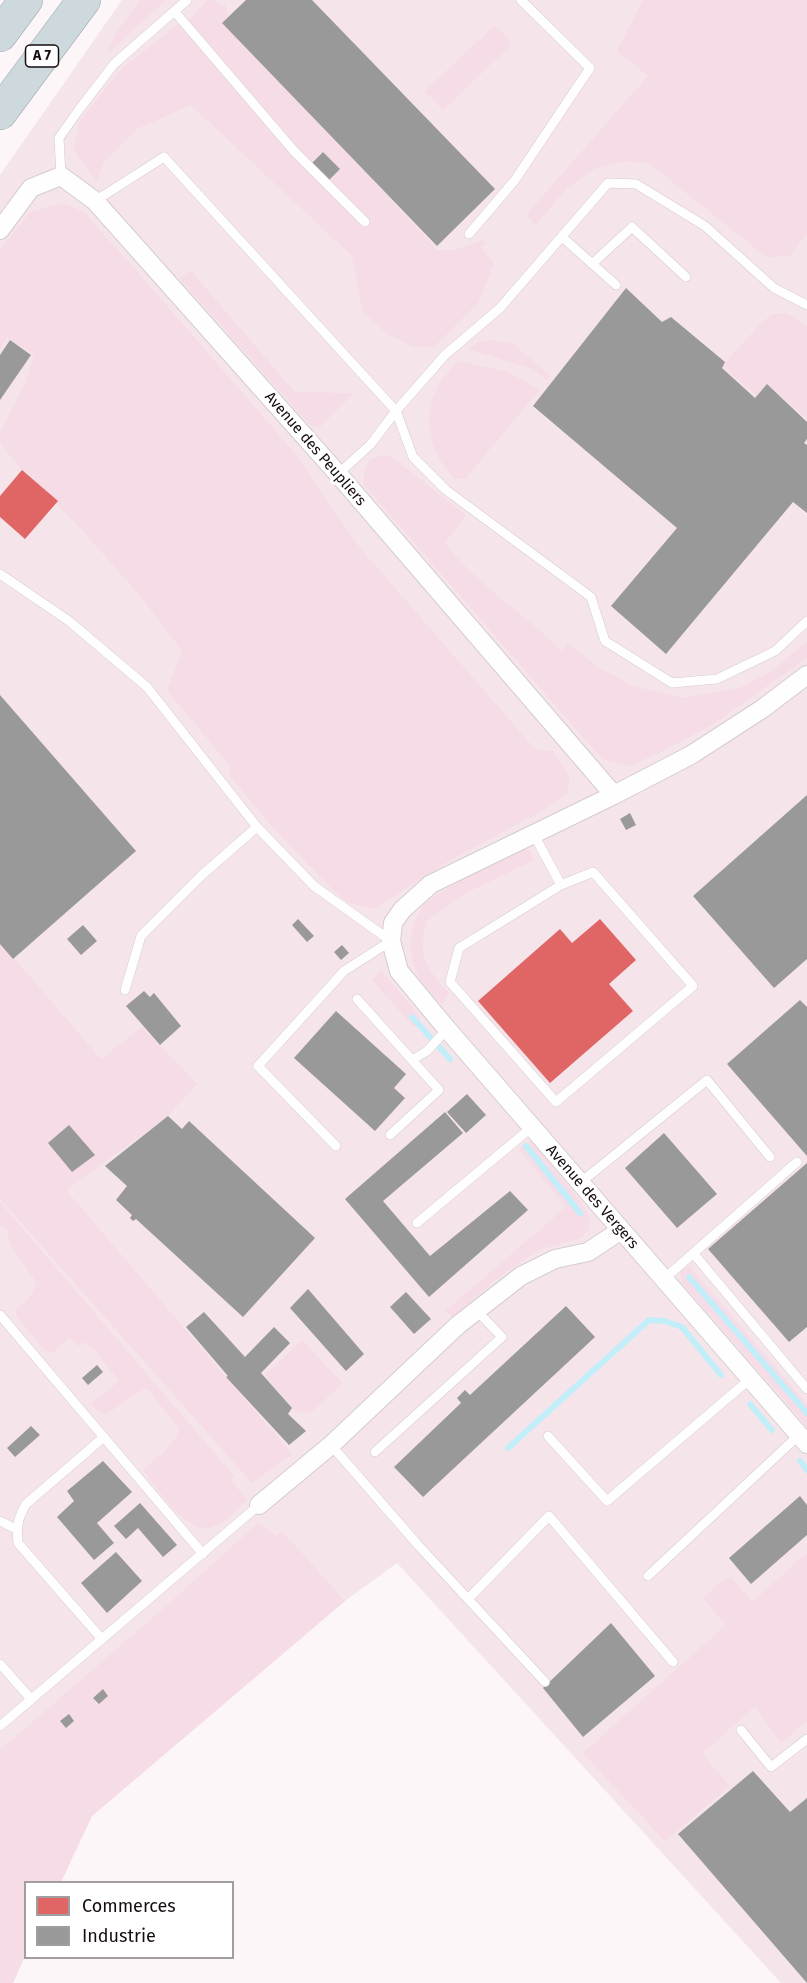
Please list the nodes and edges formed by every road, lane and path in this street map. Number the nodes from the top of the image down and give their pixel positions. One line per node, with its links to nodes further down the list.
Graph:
1 (26, 0): 6 (highway)
2 (84, 0): 7 (highway, A 7)
3 (187, 0): 5 (lane)
4 (521, 0): 12 (lane)
5 (175, 12): 8 (lane); 10 (lane)
6 (0, 35)
7 (0, 113)
8 (61, 176): 9 (street, Avenue des Peupliers); 11 (street)
9 (95, 201): 18 (lane); 19 (street, Avenue des Peupliers)
10 (365, 222)
11 (0, 230)
12 (469, 234)
13 (562, 237): 14 (lane); 17 (lane); 18 (lane)
14 (592, 264): 15 (lane); 16 (lane)
15 (686, 277)
16 (616, 285)
17 (807, 305)
18 (396, 411): 19 (lane); 21 (lane)
19 (338, 474): 23 (street, Avenue des Peupliers)
20 (0, 574): 24 (lane)
21 (807, 621)
22 (807, 675): 23 (street)
23 (614, 795): 25 (street)
24 (257, 827): 27 (lane); 28 (lane)
25 (533, 833): 26 (lane); 27 (street)
26 (561, 885): 26 (lane)
27 (391, 941): 30 (street, Avenue des Vergers); 34 (lane)
28 (125, 990)
29 (357, 999): 31 (lane)
30 (447, 1029): 31 (lane); 32 (street, Avenue des Vergers)
31 (412, 1060): 33 (lane)
32 (532, 1127): 37 (street, Avenue des Vergers); 38 (lane)
33 (390, 1135)
34 (336, 1146)
35 (770, 1157): 37 (lane)
36 (797, 1162): 40 (lane)
37 (580, 1183): 39 (street, Avenue des Vergers)
38 (417, 1223)
39 (621, 1230): 41 (street, Avenue des Vergers); 42 (street)
40 (693, 1253): 41 (lane); 45 (lane)
41 (664, 1279): 44 (street, Avenue des Vergers)
42 (477, 1311): 49 (street); 50 (lane)
43 (0, 1315): 47 (lane)
44 (750, 1379): 46 (lane); 48 (street, Avenue des Vergers)
45 (807, 1389)
46 (548, 1436)
47 (104, 1437): 53 (lane); 54 (lane)
48 (803, 1440): 55 (lane)
49 (331, 1445): 51 (street); 56 (lane)
50 (375, 1452)
51 (259, 1505): 54 (lane)
52 (0, 1521): 53 (lane)
53 (16, 1529): 57 (lane)
54 (203, 1554): 57 (lane)
55 (648, 1575)
56 (468, 1599): 58 (lane); 60 (lane)
57 (101, 1638): 61 (lane)
58 (673, 1662)
59 (0, 1664): 61 (lane)
60 (545, 1682)
61 (31, 1699): 62 (lane)
62 (0, 1726)
63 (741, 1730): 64 (lane)
64 (807, 1739)

